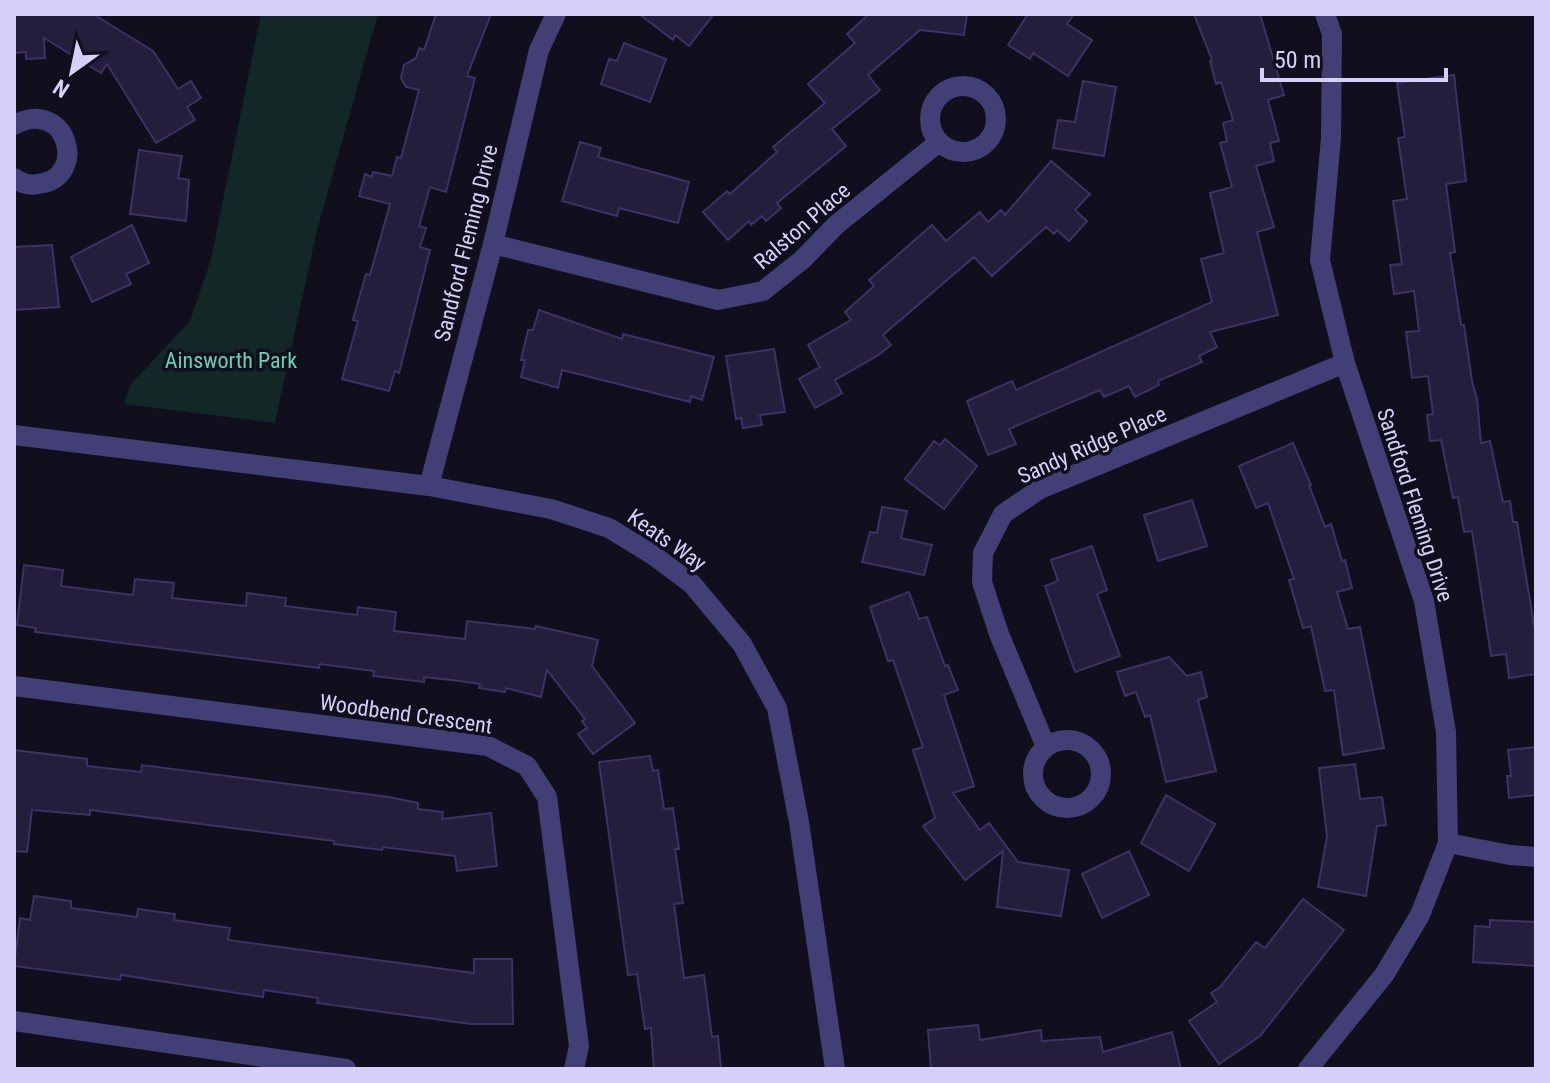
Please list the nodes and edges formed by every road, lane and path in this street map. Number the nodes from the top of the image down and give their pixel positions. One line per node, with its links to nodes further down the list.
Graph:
1 (556, 14): 6 (street, Sandford Fleming Drive)
2 (1325, 14): 7 (street, Sandford Fleming Drive)
3 (14, 125): 5 (street)
4 (939, 142): 6 (street, Ralston Place)
5 (14, 178)
6 (493, 244): 9 (street, Sandford Fleming Drive)
7 (1345, 363): 11 (street, Sandy Ridge Place); 12 (street, Sandford Fleming Drive)
8 (14, 435): 9 (street, Keats Way)
9 (429, 486): 17 (street, Keats Way)
10 (14, 686): 16 (street, Woodbend Crescent)
11 (1046, 747)
12 (1448, 843): 13 (street); 18 (street, Sandford Fleming Drive)
13 (1536, 857)
14 (14, 1021): 15 (street)
15 (346, 1069)
16 (574, 1069)
17 (835, 1069)
18 (1308, 1069)

